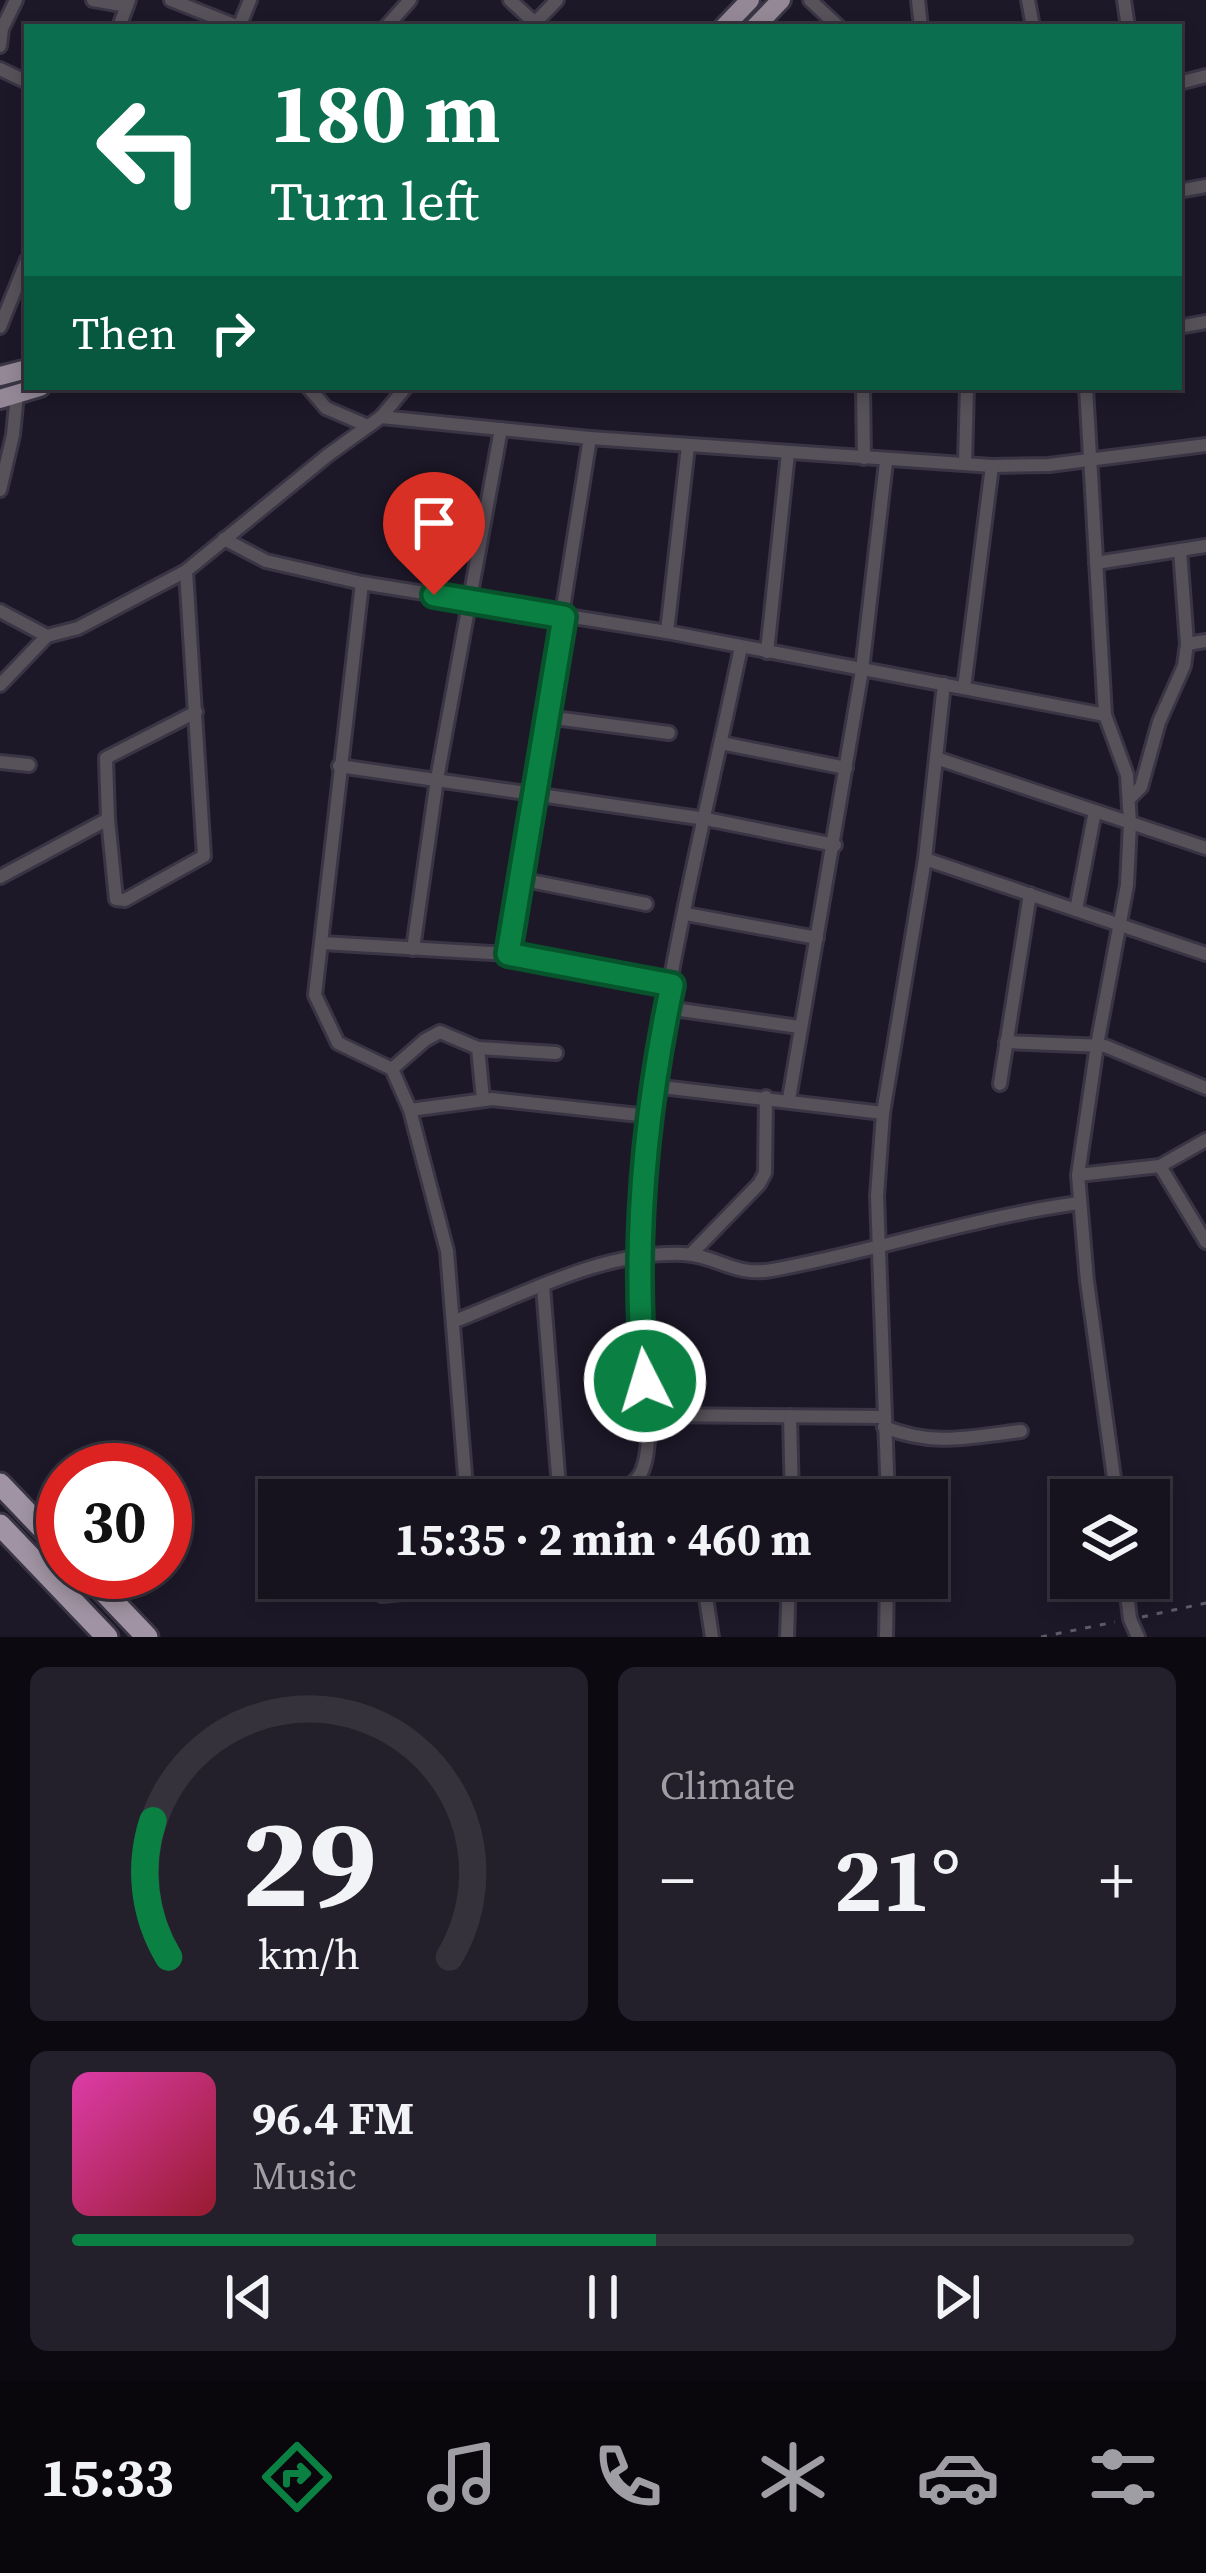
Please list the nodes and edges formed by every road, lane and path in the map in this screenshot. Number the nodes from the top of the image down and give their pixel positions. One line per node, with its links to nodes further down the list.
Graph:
1 (16, 0): 18 (street)
2 (93, 0): 10 (street)
3 (171, 0): 11 (street)
4 (410, 0): 12 (street)
5 (510, 0): 13 (street)
6 (556, 0): 14 (street)
7 (750, 0): 15 (main road)
8 (781, 0): 16 (main road)
9 (810, 0): 17 (street)
10 (128, 3)
11 (231, 24)
12 (389, 24)
13 (532, 24)
14 (534, 24)
15 (727, 24)
16 (757, 24)
17 (836, 24)
18 (0, 46)
19 (24, 267): 20 (street)
20 (0, 327)
21 (310, 390): 28 (street)
22 (404, 390): 27 (street)
23 (862, 390): 34 (street)
24 (967, 390): 37 (street)
25 (1086, 390): 35 (street)
26 (8, 397): 39 (street)
27 (381, 417): 28 (street); 29 (street)
28 (368, 426): 40 (street)
29 (501, 429): 30 (street); 46 (street)
30 (590, 438): 32 (street); 48 (street)
31 (1206, 445): 35 (street)
32 (688, 446): 33 (street); 49 (street)
33 (788, 452): 34 (street); 54 (street)
34 (864, 458): 36 (street)
35 (1092, 460): 38 (street); 43 (street)
36 (886, 462): 37 (street); 55 (street)
37 (965, 463): 38 (street)
38 (992, 466): 58 (street)
39 (1, 485)
40 (224, 539): 44 (street); 45 (street)
41 (1206, 545): 42 (street)
42 (1180, 550): 43 (street); 52 (street)
43 (1096, 563): 60 (street)
44 (186, 571): 50 (street); 59 (street)
45 (362, 583): 46 (street); 67 (street)
46 (470, 601): 48 (street); 69 (street)
47 (0, 611): 50 (street)
48 (564, 617): 49 (street); 61 (street)
49 (667, 632): 53 (street)
50 (47, 636): 57 (street)
51 (1206, 641): 52 (street)
52 (1187, 644): 71 (street)
53 (741, 647): 54 (street); 63 (street)
54 (767, 652): 55 (street)
55 (862, 670): 56 (street); 68 (street)
56 (944, 684): 58 (street); 64 (street)
57 (0, 685)
58 (964, 688): 60 (street)
59 (196, 712): 73 (street); 73 (street)
60 (1105, 715): 71 (street)
61 (547, 717): 62 (street); 70 (street)
62 (668, 733)
63 (722, 743): 68 (street); 74 (street)
64 (936, 758): 72 (street); 78 (street)
65 (0, 762): 66 (street)
66 (29, 765)
67 (339, 766): 69 (street); 87 (street)
68 (846, 768): 76 (street)
69 (437, 779): 70 (street); 88 (street)
70 (534, 794): 74 (street); 80 (street)
71 (1130, 798): 75 (street)
72 (1095, 811): 75 (street); 83 (street)
73 (108, 819): 79 (street)
74 (706, 819): 76 (street); 84 (street)
75 (1130, 823): 77 (street); 85 (street)
76 (835, 845): 86 (street)
77 (1206, 848)
78 (925, 859): 81 (street); 106 (street)
79 (0, 877)
80 (520, 879): 82 (street); 89 (street)
81 (1030, 894): 83 (street); 94 (street)
82 (646, 904)
83 (1076, 910): 85 (street)
84 (686, 914): 86 (street); 91 (street)
85 (1119, 925): 90 (street); 95 (street)
86 (817, 938): 93 (street)
87 (322, 943): 88 (street); 98 (street)
88 (413, 949): 89 (street)
89 (508, 954): 91 (street)
90 (1206, 954)
91 (672, 985): 92 (street)
92 (667, 1008): 93 (street); 100 (street)
93 (799, 1027): 104 (street)
94 (1006, 1042): 95 (street); 99 (street)
95 (1097, 1045): 101 (street); 110 (street)
96 (478, 1048): 97 (street); 98 (street); 103 (street)
97 (556, 1054)
98 (392, 1069): 105 (street)
99 (1000, 1084)
100 (653, 1087): 102 (street); 107 (street)
101 (1206, 1088)
102 (766, 1097): 104 (street); 115 (street)
103 (483, 1099): 105 (street); 107 (street)
104 (788, 1099): 106 (street)
105 (410, 1110): 117 (street)
106 (883, 1113): 113 (street)
107 (648, 1116): 114 (street)
108 (1206, 1140): 109 (street)
109 (1160, 1166): 110 (street); 112 (street)
110 (1078, 1175): 111 (street)
111 (1079, 1203): 113 (street); 127 (street)
112 (1206, 1243)
113 (877, 1248): 115 (street); 120 (street)
114 (639, 1255): 115 (street); 116 (street); 118 (street)
115 (691, 1255)
116 (543, 1286): 117 (street); 123 (street)
117 (455, 1321): 122 (street)
118 (648, 1415): 119 (street); 124 (street)
119 (790, 1416): 120 (street); 125 (street)
120 (884, 1422): 121 (street); 126 (street)
121 (1021, 1431)
122 (465, 1479)
123 (562, 1479)
124 (636, 1479)
125 (792, 1479)
126 (887, 1479)
127 (1114, 1479)
128 (0, 1484): 129 (highway)
129 (36, 1522)
130 (0, 1526): 137 (highway)
131 (111, 1599): 136 (highway)
132 (706, 1599): 138 (street)
133 (789, 1599): 139 (street)
134 (887, 1599): 140 (street)
135 (1127, 1599): 141 (street)
136 (147, 1636)
137 (107, 1637)
138 (712, 1637)
139 (787, 1637)
140 (886, 1637)
141 (1138, 1637)

